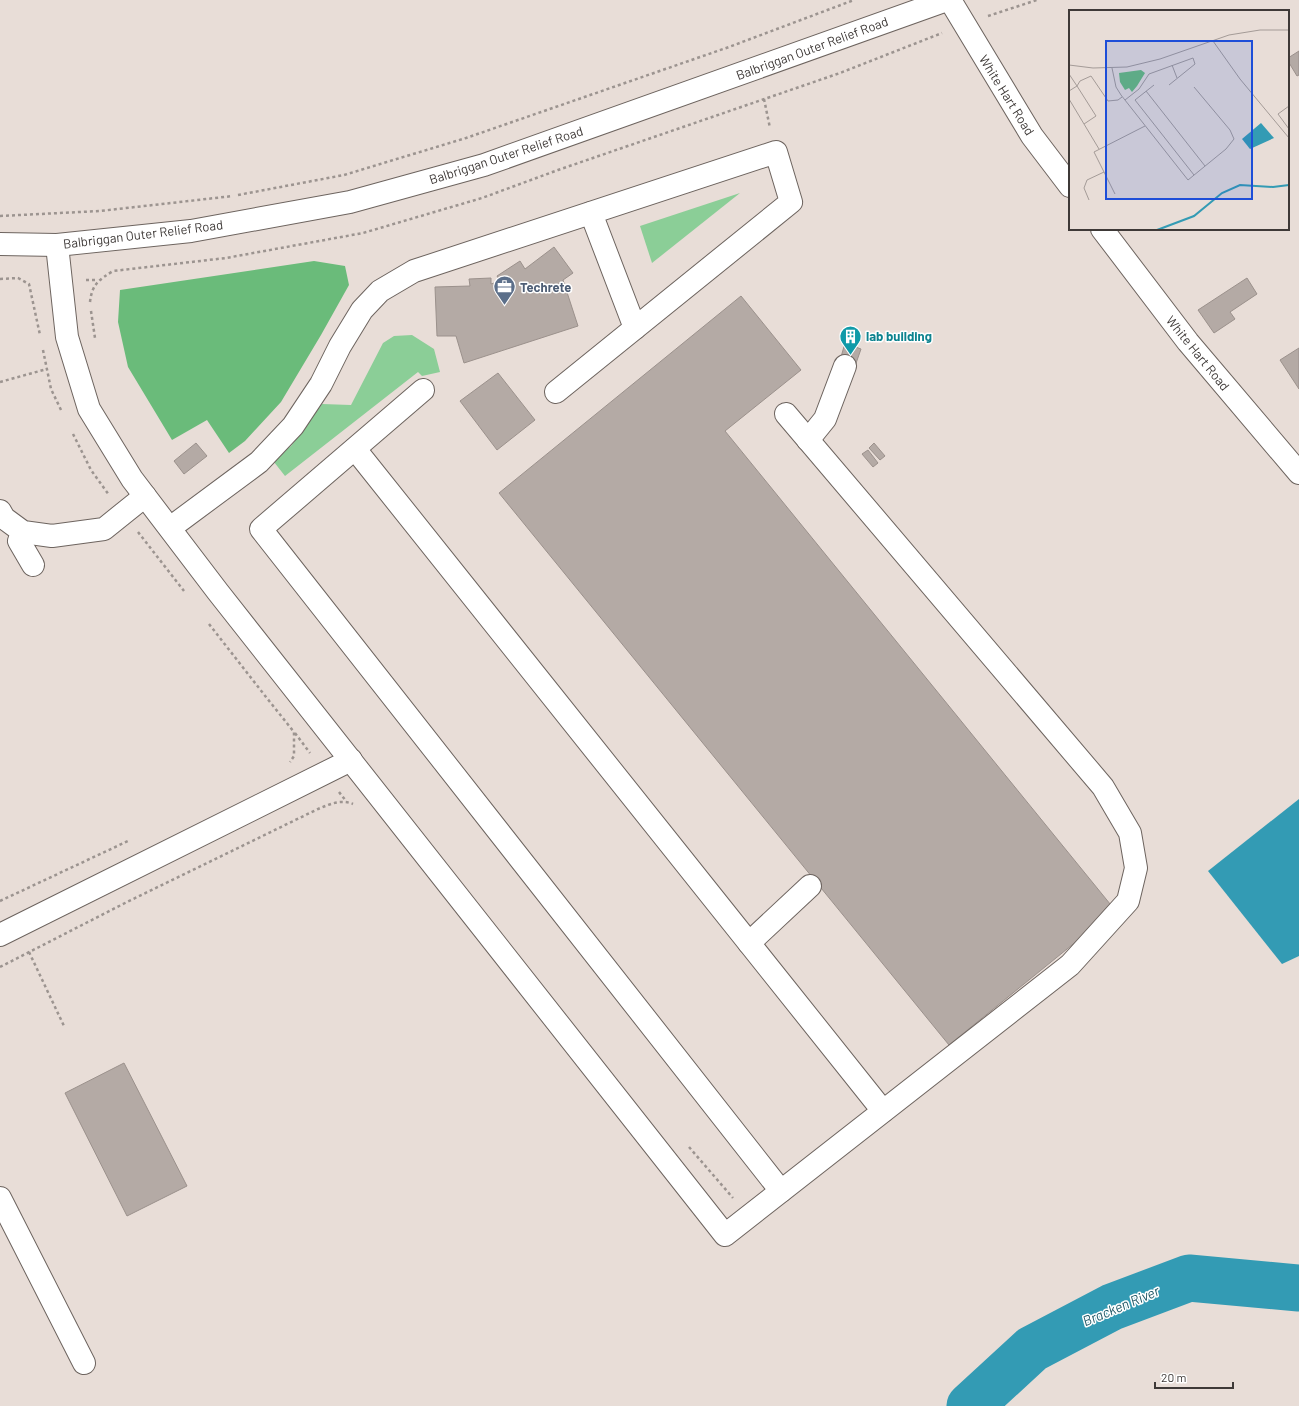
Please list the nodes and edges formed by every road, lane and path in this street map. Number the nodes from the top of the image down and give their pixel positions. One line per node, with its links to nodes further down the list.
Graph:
1 (854, 0): 10 (path)
2 (947, 0): 13 (street, Balbriggan Outer Relief Road)
3 (950, 0): 5 (street, White Hart Road)
4 (1037, 0): 5 (path)
5 (964, 24): 6 (path); 8 (street, White Hart Road)
6 (764, 99): 7 (path); 17 (path)
7 (776, 152): 9 (street); 15 (street)
8 (1069, 185)
9 (591, 213): 15 (street); 33 (street)
10 (0, 216)
11 (1103, 230): 29 (street, White Hart Road)
12 (0, 244): 13 (street, Balbriggan Outer Relief Road)
13 (57, 245): 30 (street)
14 (0, 279): 16 (path)
15 (635, 328): 23 (street)
16 (41, 339)
17 (96, 343)
18 (42, 346): 20 (path)
19 (845, 366): 27 (street)
20 (47, 369): 21 (path); 25 (path)
21 (0, 382)
22 (423, 390): 28 (street)
23 (556, 392)
24 (786, 414): 27 (street)
25 (64, 416)
26 (71, 429): 32 (path)
27 (808, 440): 49 (street)
28 (355, 449): 45 (street); 51 (street)
29 (1299, 473)
30 (145, 496): 32 (street); 33 (street)
31 (0, 512): 34 (street)
32 (123, 513): 34 (street); 36 (path)
33 (170, 528): 38 (street)
34 (23, 532): 35 (street)
35 (33, 565)
36 (185, 592)
37 (208, 623): 39 (path)
38 (351, 760): 44 (street); 51 (street)
39 (287, 765)
40 (359, 806): 46 (path)
41 (135, 838): 43 (path)
42 (810, 886): 45 (street)
43 (0, 901)
44 (0, 935)
45 (749, 944): 49 (street)
46 (29, 952): 47 (path); 48 (path)
47 (0, 967)
48 (64, 1026)
49 (883, 1111): 51 (street)
50 (687, 1144): 53 (path)
51 (781, 1191)
52 (0, 1198): 54 (street)
53 (734, 1199)
54 (84, 1363)

